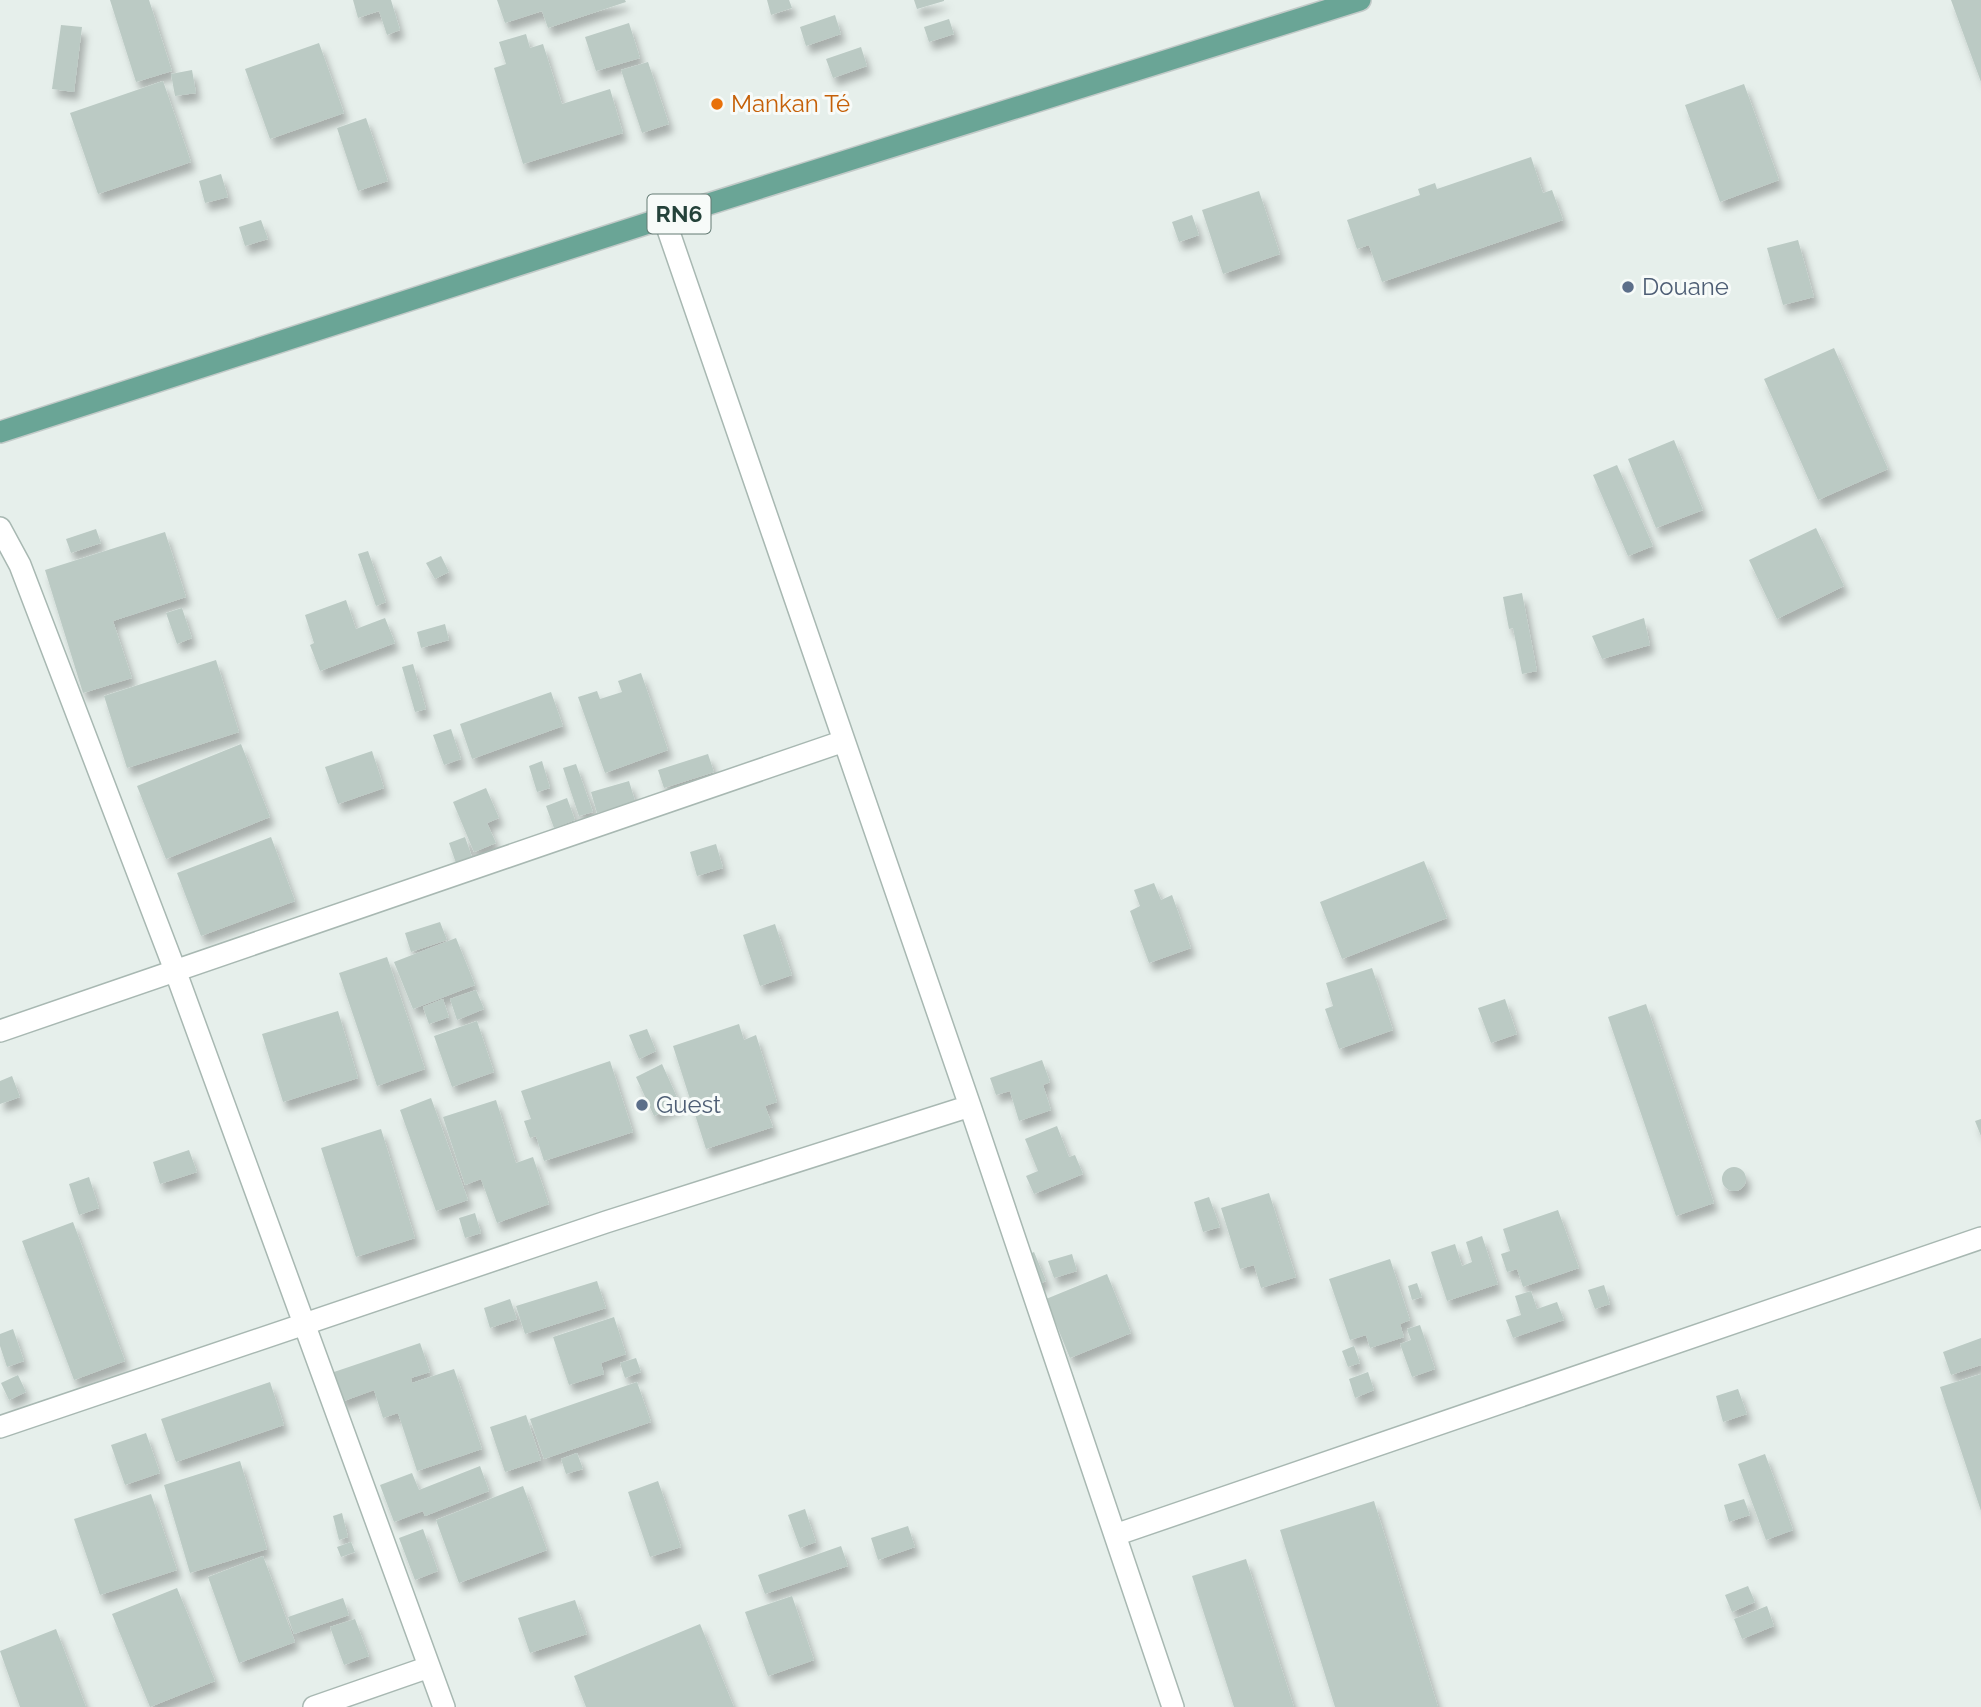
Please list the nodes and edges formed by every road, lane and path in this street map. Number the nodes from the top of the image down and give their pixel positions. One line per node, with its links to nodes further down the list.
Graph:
1 (1360, 0): 2 (main road, RN6)
2 (664, 218): 3 (main road, RN6); 5 (street)
3 (0, 432)
4 (0, 528): 6 (street)
5 (845, 741): 6 (street); 8 (street)
6 (175, 970): 7 (street); 10 (street)
7 (0, 1031)
8 (970, 1106): 10 (street); 12 (street)
9 (1981, 1238): 12 (street)
10 (304, 1324): 11 (street); 13 (street)
11 (0, 1427)
12 (1115, 1535): 16 (street)
13 (429, 1667): 14 (street); 15 (street)
14 (314, 1707)
15 (444, 1707)
16 (1173, 1707)

